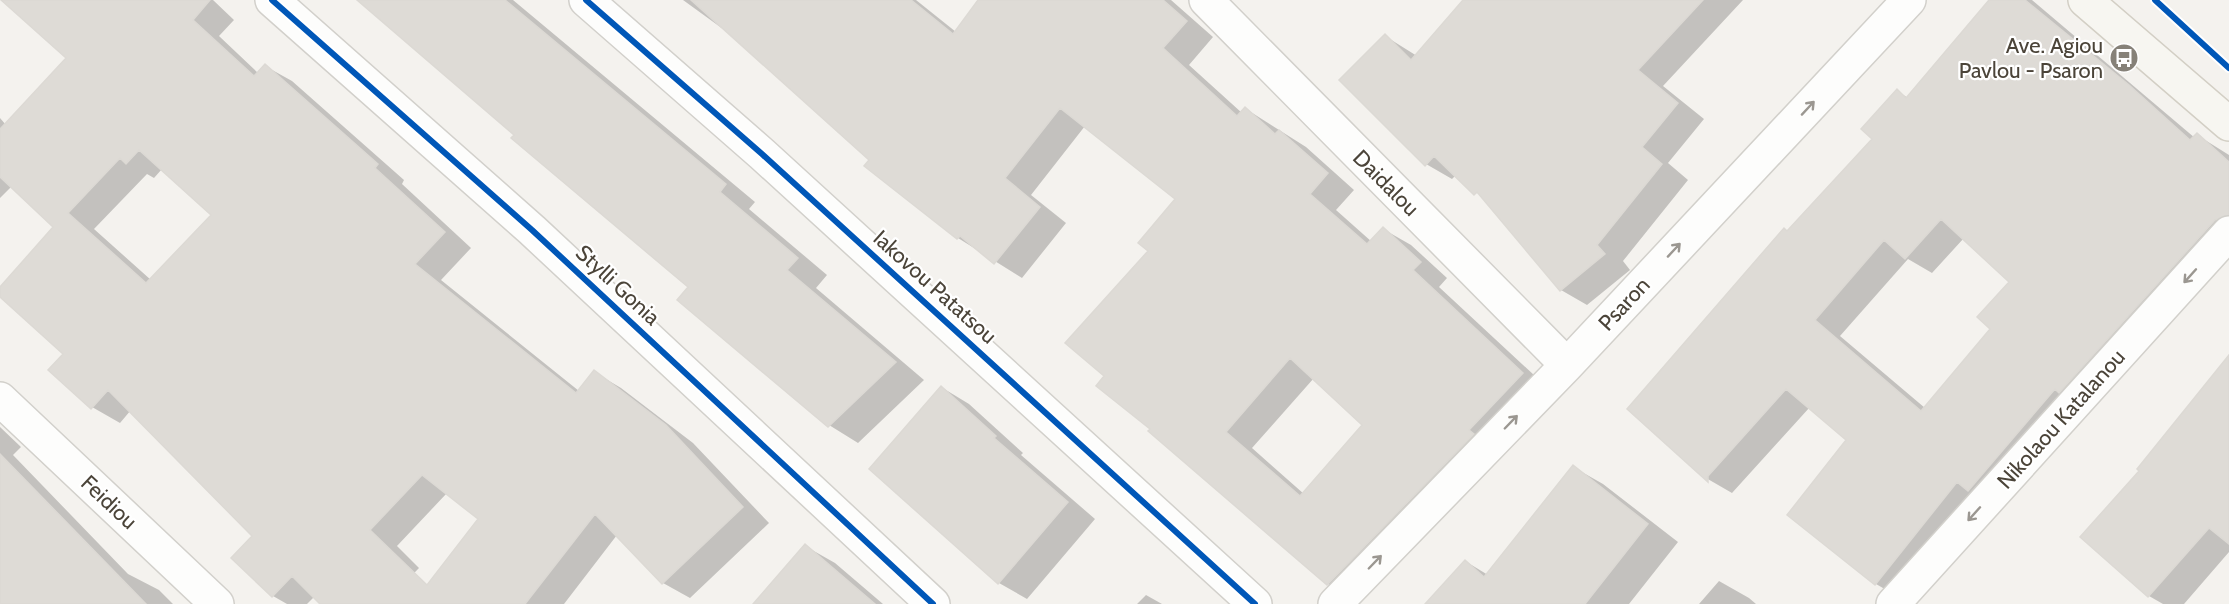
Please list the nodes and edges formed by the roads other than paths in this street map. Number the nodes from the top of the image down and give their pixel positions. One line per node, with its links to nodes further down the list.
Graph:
1 (272, 0): 11 (street, Stylli Gonia)
2 (586, 0): 12 (street, Iakovou Patatsou)
3 (1206, 0): 8 (street, Daidalou)
4 (1909, 0): 8 (street, Psaron, one-way to 4)
5 (2085, 0): 6 (main road)
6 (2229, 124)
7 (2229, 233): 14 (street, Nikolaou Katalanou, one-way to 14)
8 (1567, 365): 13 (street, Psaron, one-way to 8)
9 (0, 399): 10 (street, Feidiou)
10 (217, 604)
11 (933, 604)
12 (1255, 604)
13 (1335, 604)
14 (1893, 604)

